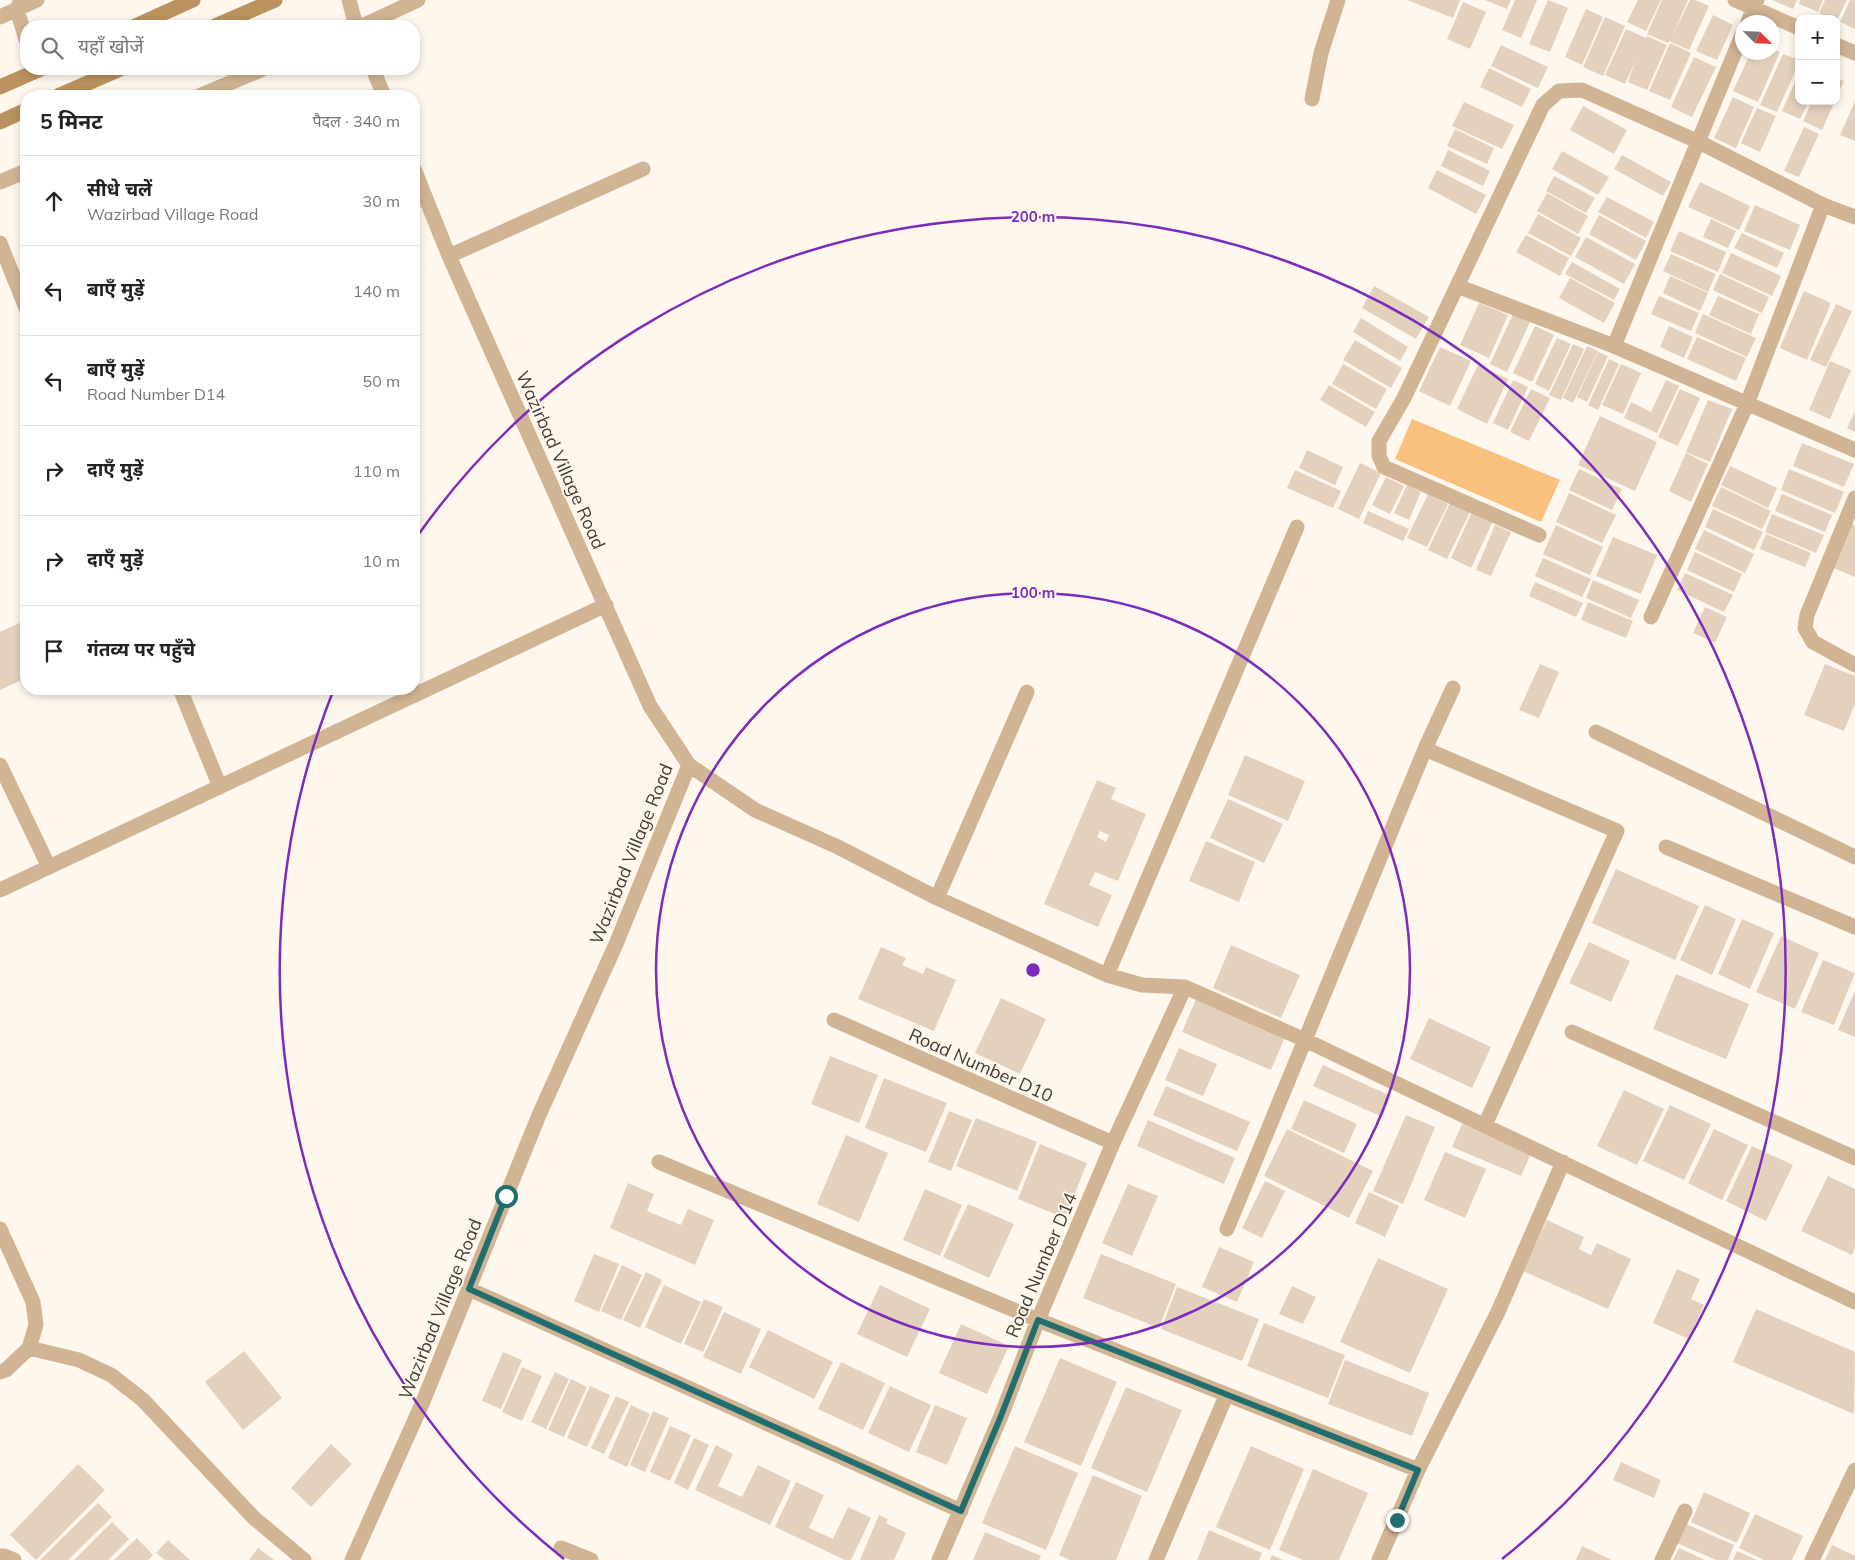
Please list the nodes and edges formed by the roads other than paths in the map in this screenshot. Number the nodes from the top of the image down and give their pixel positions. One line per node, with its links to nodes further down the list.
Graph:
1 (37, 0): 8 (street)
2 (193, 0): 12 (main road)
3 (275, 0): 13 (main road)
4 (349, 0): 14 (street)
5 (418, 0): 15 (street)
6 (1338, 0): 28 (street)
7 (1735, 0): 9 (street)
8 (19, 4): 10 (street); 11 (street)
9 (1755, 4): 16 (street)
10 (0, 17)
11 (22, 20)
12 (148, 20)
13 (230, 20)
14 (354, 20)
15 (375, 20)
16 (1795, 26)
17 (1840, 47): 19 (street)
18 (1735, 52): 31 (street)
19 (1855, 53)
20 (26, 75): 24 (main road)
21 (106, 75): 25 (main road)
22 (249, 75): 26 (street)
23 (375, 75): 27 (street)
24 (0, 87)
25 (72, 90)
26 (213, 90)
27 (382, 90)
28 (1312, 99)
29 (20, 113): 30 (main road)
30 (0, 122)
31 (1699, 142): 36 (street); 40 (street); 42 (street)
32 (643, 169): 39 (street)
33 (20, 174): 34 (street)
34 (0, 182)
35 (420, 184): 39 (street, Wazirbad Village Road)
36 (1823, 205): 37 (street); 43 (street)
37 (1855, 217)
38 (0, 243): 41 (street)
39 (449, 256): 48 (street, Wazirbad Village Road)
40 (1457, 286): 42 (street); 47 (street)
41 (20, 293)
42 (1614, 346): 43 (street)
43 (1748, 404): 44 (street); 49 (street)
44 (1855, 450)
45 (1855, 498): 50 (street)
46 (1297, 526): 67 (street)
47 (1539, 535)
48 (606, 605): 53 (street); 59 (street, Wazirbad Village Road)
49 (1651, 617)
50 (1855, 664)
51 (1453, 688): 57 (street)
52 (1027, 692): 65 (street)
53 (420, 693)
54 (182, 695): 60 (street)
55 (415, 695): 60 (street)
56 (1596, 732): 62 (street)
57 (1425, 750): 71 (street); 72 (street)
58 (0, 765): 63 (street)
59 (689, 765): 65 (street); 79 (street, Wazirbad Village Road)
60 (220, 787): 63 (street)
61 (1666, 847): 66 (street)
62 (1855, 857)
63 (49, 867): 64 (street)
64 (0, 890)
65 (937, 898): 67 (street)
66 (1855, 927)
67 (1107, 975): 68 (street)
68 (1185, 987): 71 (street); 73 (street, Road Number D14)
69 (834, 1020): 73 (street, Road Number D10)
70 (1572, 1032): 74 (street)
71 (1305, 1040): 72 (street); 78 (street)
72 (1485, 1125): 76 (street)
73 (1113, 1143): 81 (street, Road Number D14)
74 (1855, 1158)
75 (658, 1162): 81 (street)
76 (1563, 1162): 80 (street); 85 (street)
77 (0, 1229): 82 (street)
78 (1227, 1229)
79 (469, 1289): 87 (street); 93 (street, Wazirbad Village Road)
80 (1855, 1302)
81 (1038, 1320): 84 (street); 87 (street, Road Number D14)
82 (29, 1348): 83 (street); 92 (street)
83 (0, 1372)
84 (1226, 1396): 85 (street); 96 (street)
85 (1418, 1470): 97 (street)
86 (1855, 1470): 99 (street)
87 (961, 1511): 95 (street, Road Number D14)
88 (1685, 1511): 98 (street)
89 (561, 1548): 94 (street)
90 (0, 1556): 91 (street)
91 (14, 1560)
92 (304, 1560)
93 (352, 1560)
94 (590, 1560)
95 (939, 1560)
96 (1156, 1560)
97 (1379, 1560)
98 (1662, 1560)
99 (1812, 1560)

